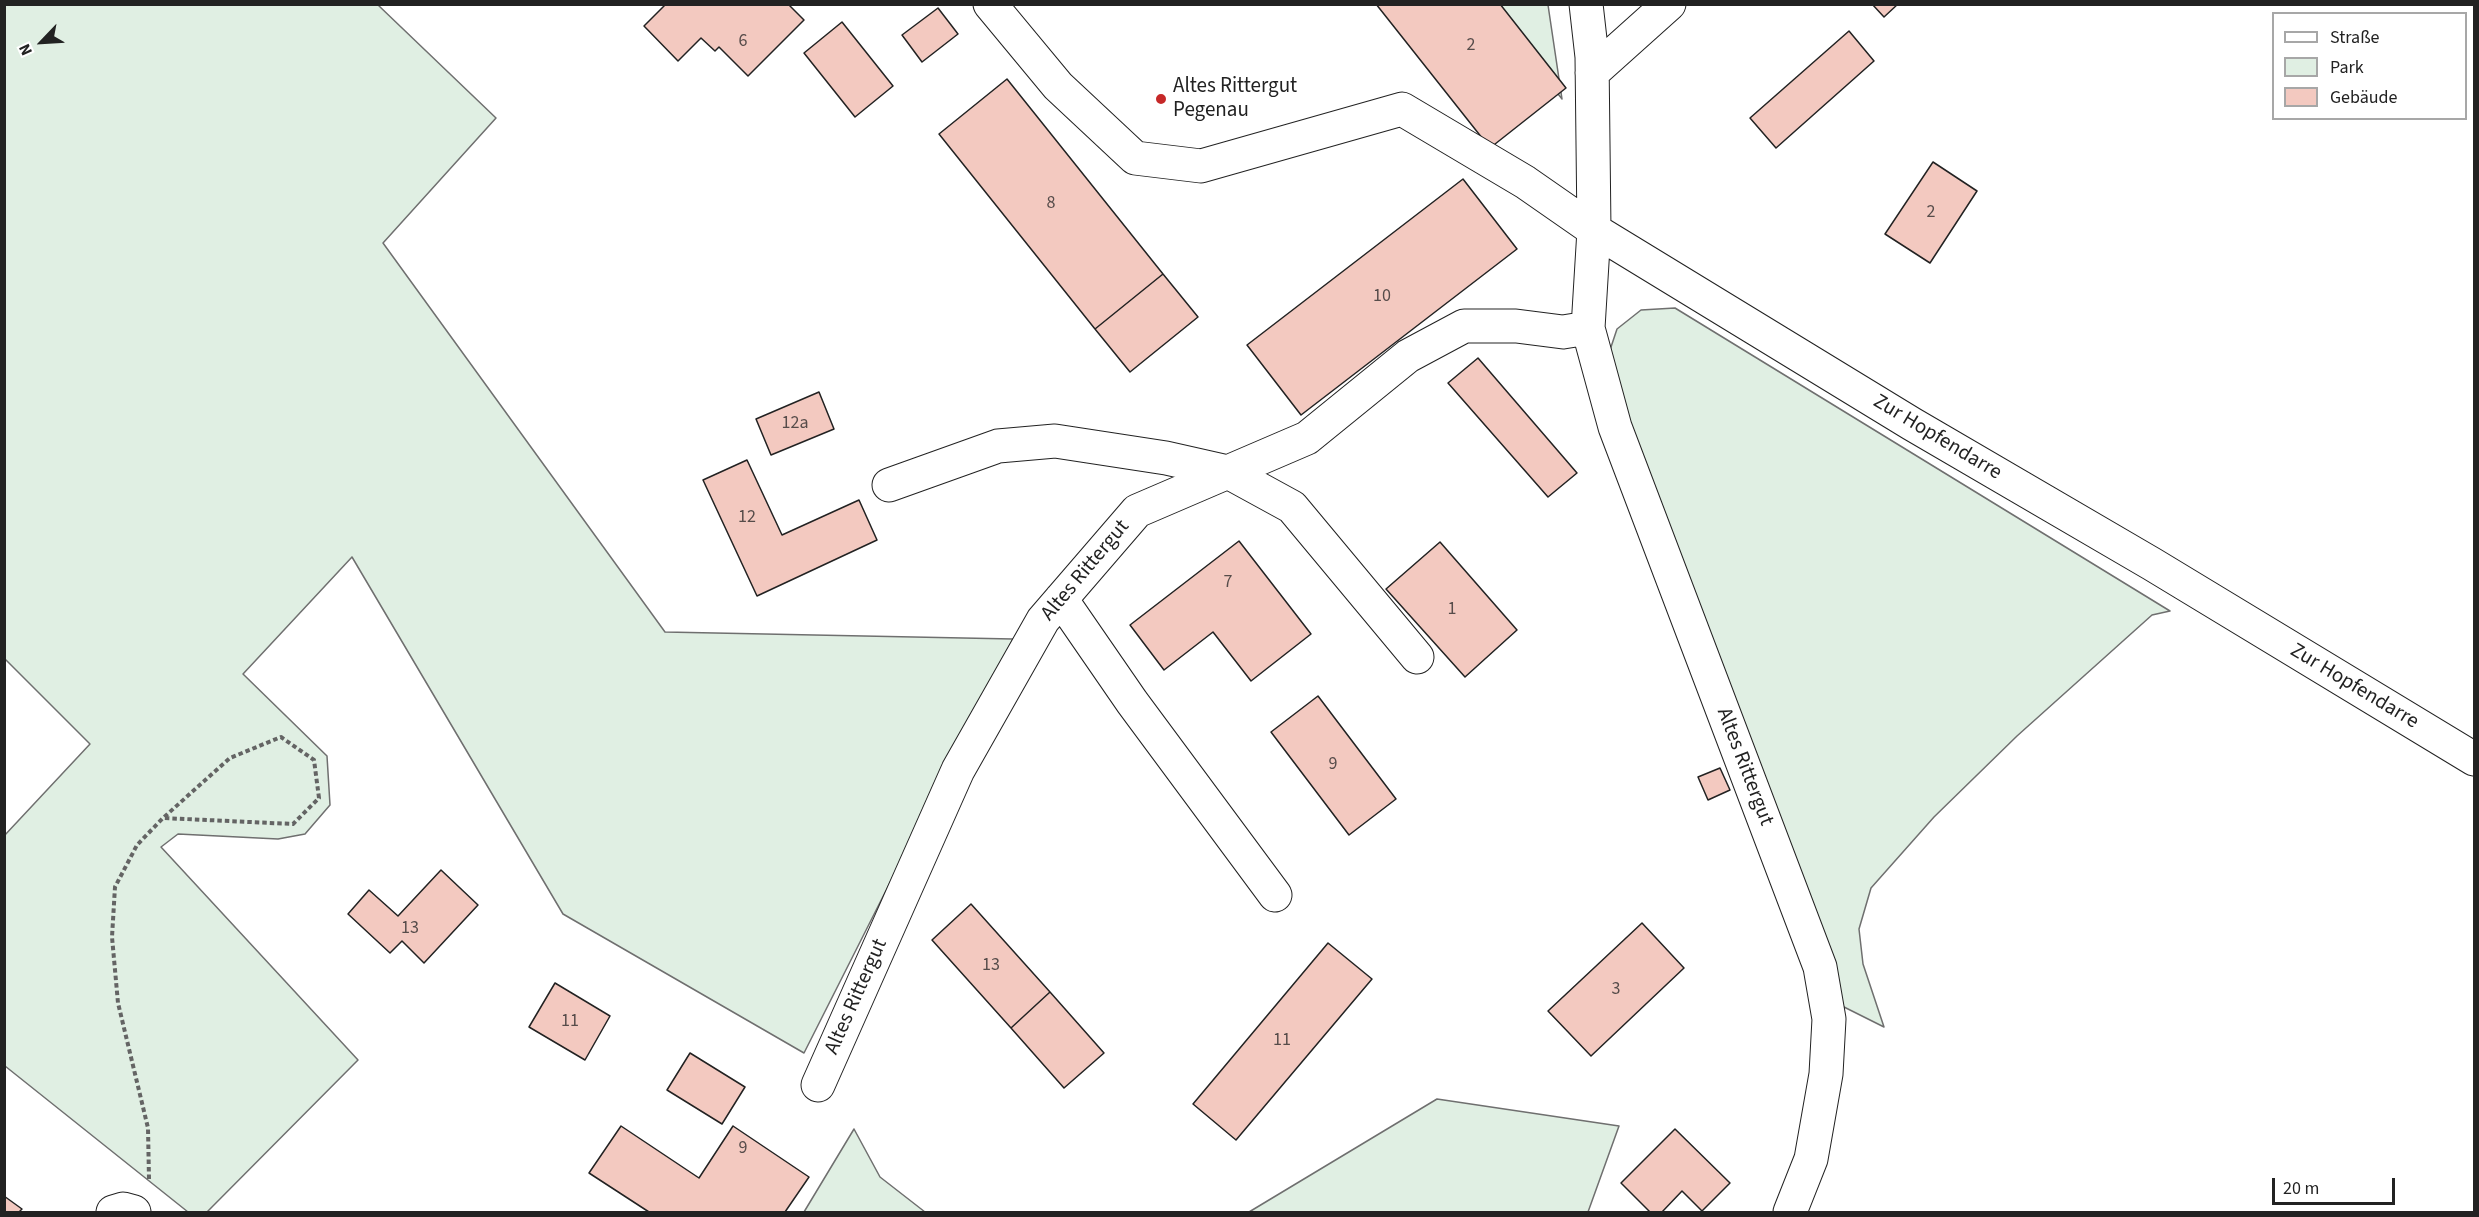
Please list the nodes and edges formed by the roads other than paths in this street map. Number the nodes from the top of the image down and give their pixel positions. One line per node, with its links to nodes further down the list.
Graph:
1 (990, 4): 5 (street, Zur Hopfendarre)
2 (1586, 4): 4 (street)
3 (1669, 4): 4 (street)
4 (1592, 72): 5 (street)
5 (1594, 230): 6 (street, Altes Rittergut); 11 (street, Zur Hopfendarre)
6 (1588, 328): 7 (street, Altes Rittergut); 16 (street, Altes Rittergut)
7 (1228, 472): 8 (street); 9 (street, Altes Rittergut); 10 (street)
8 (889, 485)
9 (1061, 599): 12 (street); 13 (street, Altes Rittergut)
10 (1417, 657)
11 (2475, 759)
12 (1275, 895)
13 (818, 1085)
14 (113, 1212): 15 (street)
15 (134, 1212)
16 (1790, 1212)

